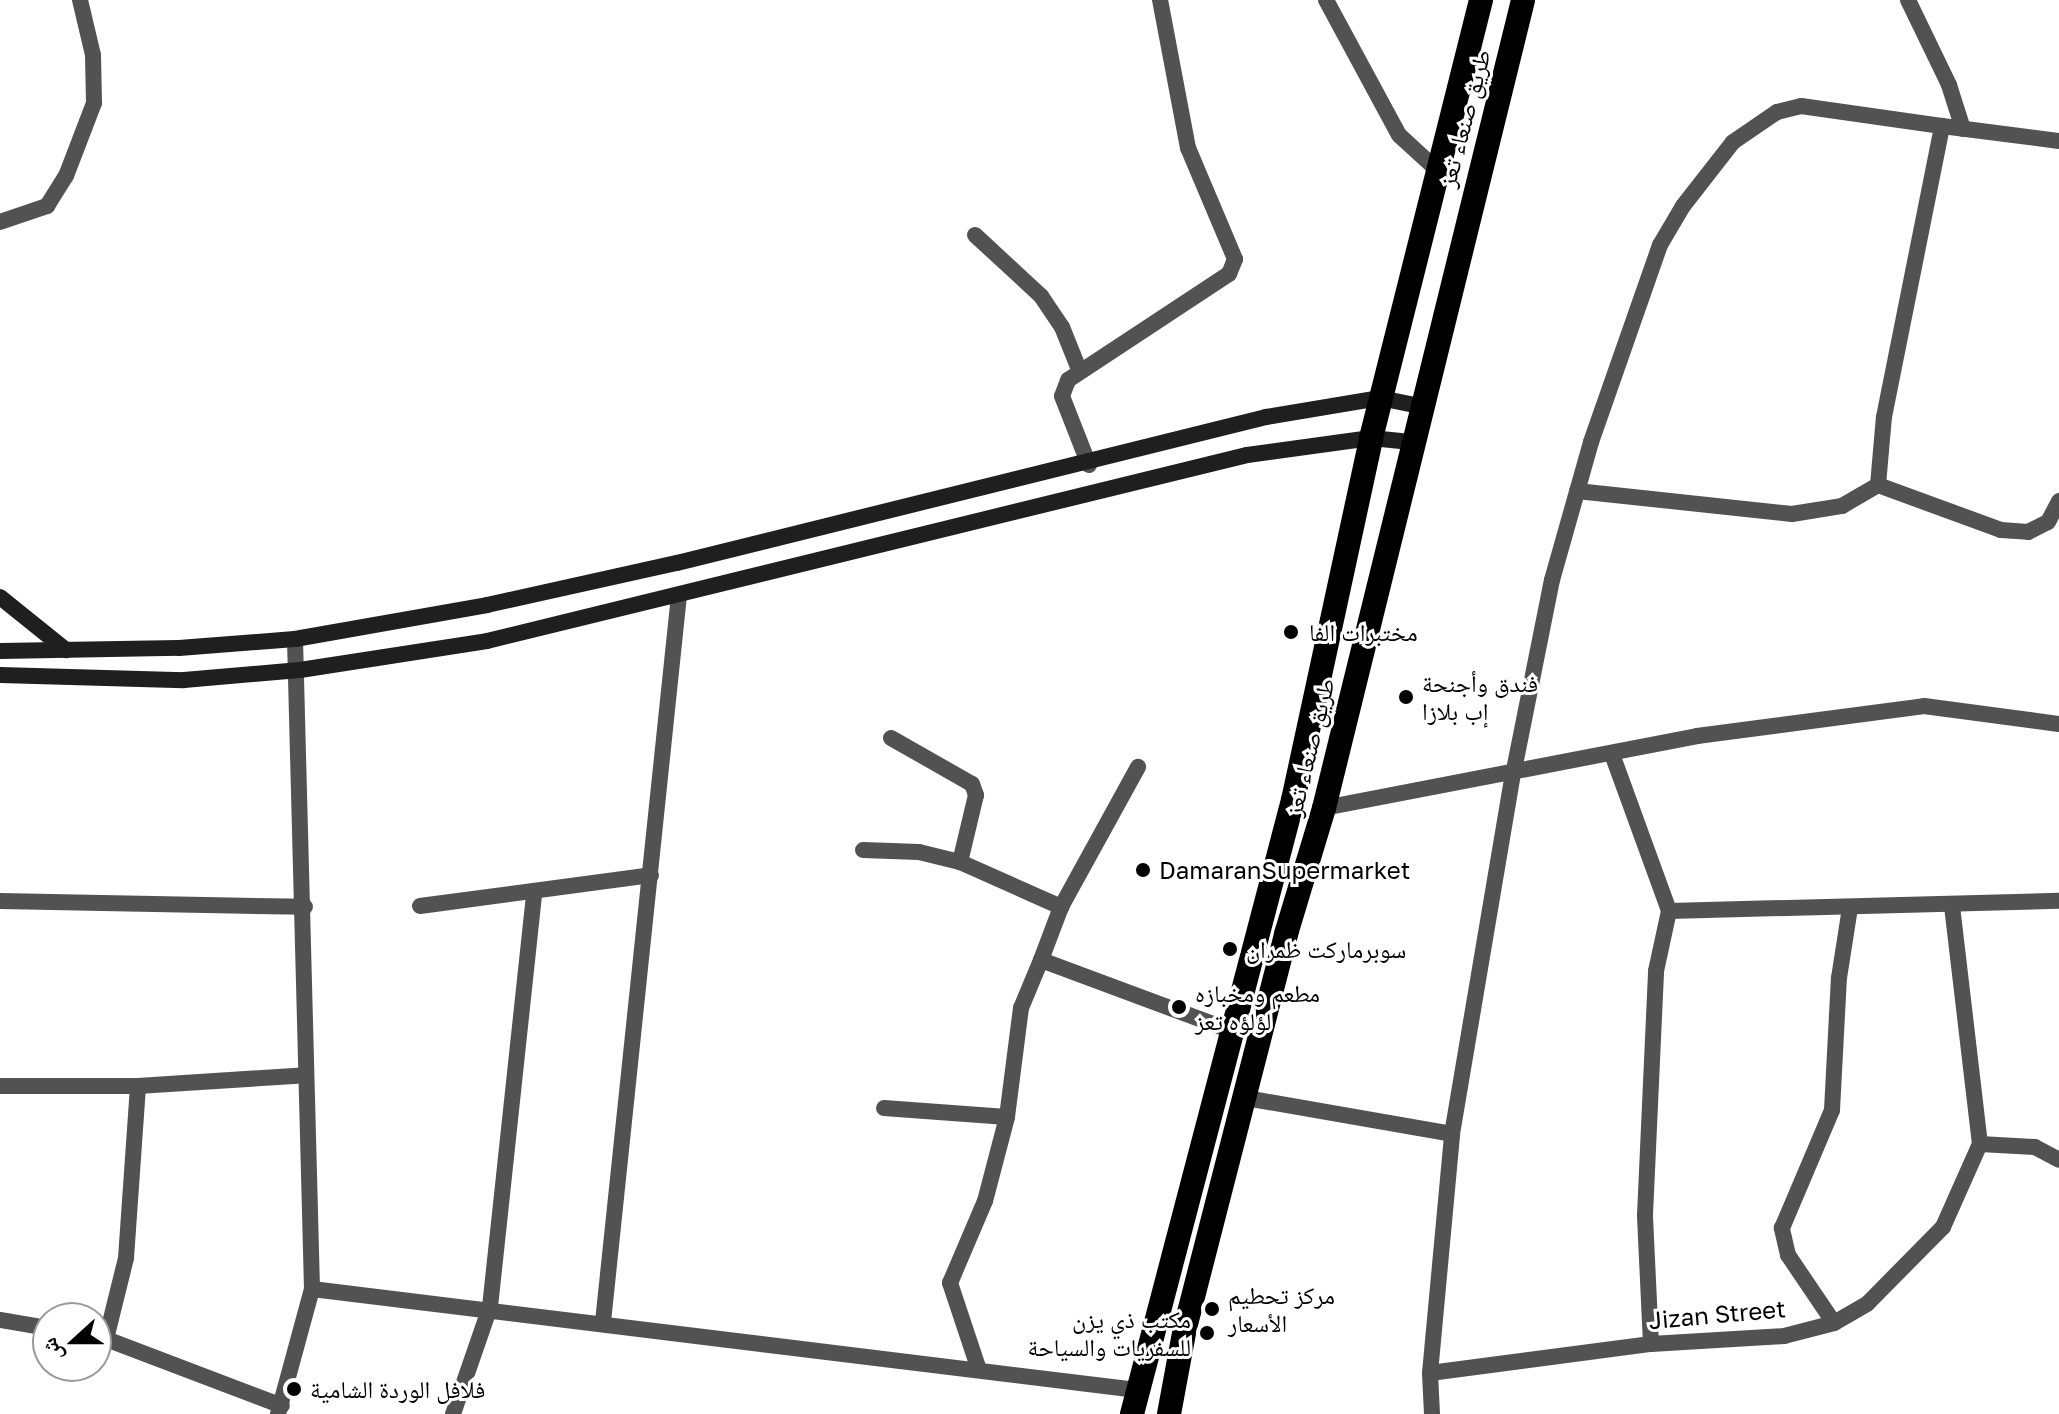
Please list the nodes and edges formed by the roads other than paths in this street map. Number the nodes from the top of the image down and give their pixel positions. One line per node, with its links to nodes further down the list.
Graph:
1 (80, 0): 11 (street)
2 (1160, 0): 13 (street)
3 (1326, 0): 10 (street)
4 (1481, 0): 10 (highway, طريق صنعاء تعز)
5 (1523, 0): 15 (highway, طريق صنعاء تعز)
6 (1908, 0): 8 (street)
7 (1942, 126): 8 (street); 19 (street); 20 (street)
8 (1963, 129): 9 (street)
9 (2059, 141)
10 (1437, 170): 14 (highway, طريق صنعاء تعز)
11 (0, 222)
12 (975, 235): 13 (street)
13 (1080, 372): 18 (street)
14 (1380, 398): 15 (street); 16 (highway, طريق صنعاء تعز); 18 (street)
15 (1420, 406): 17 (highway, طريق صنعاء تعز)
16 (1371, 438): 17 (street); 22 (street); 48 (highway, طريق صنعاء تعز)
17 (1411, 442): 34 (highway, طريق صنعاء تعز)
18 (1089, 465): 24 (street)
19 (1878, 485): 20 (street); 21 (street)
20 (1577, 491): 33 (street)
21 (2059, 501)
22 (679, 595): 27 (street); 37 (street)
23 (0, 597): 25 (street)
24 (295, 639): 25 (street); 27 (street)
25 (66, 650): 26 (street)
26 (0, 651)
27 (300, 670): 28 (street); 43 (street)
28 (0, 675)
29 (2059, 724): 31 (street)
30 (891, 738): 36 (street)
31 (1612, 754): 33 (street); 46 (street)
32 (1138, 767): 44 (street)
33 (1513, 775): 34 (street); 55 (street)
34 (1324, 808): 52 (highway, طريق صنعاء تعز)
35 (863, 850): 36 (street)
36 (960, 862): 44 (street)
37 (651, 875): 38 (street); 62 (street)
38 (534, 892): 41 (street); 60 (street)
39 (0, 901): 43 (street)
40 (2059, 901): 42 (street)
41 (420, 906)
42 (1952, 906): 45 (street); 56 (street)
43 (305, 907): 49 (street)
44 (1061, 907): 47 (street)
45 (1850, 908): 46 (street); 63 (street)
46 (1669, 911): 66 (street)
47 (1041, 960): 48 (street); 54 (street)
48 (1232, 1031): 69 (highway, طريق صنعاء تعز)
49 (306, 1075): 51 (street); 58 (street)
50 (0, 1086): 51 (street)
51 (138, 1086): 59 (street)
52 (1246, 1098): 55 (street); 73 (highway, طريق صنعاء تعز)
53 (884, 1108): 54 (street)
54 (1007, 1117): 67 (street)
55 (1452, 1134): 68 (street)
56 (1980, 1144): 57 (street); 63 (street, Jizan Street)
57 (2059, 1160)
58 (312, 1289): 60 (street); 70 (street)
59 (112, 1303)
60 (490, 1307): 62 (street); 71 (street)
61 (0, 1320): 64 (street)
62 (603, 1322): 67 (street)
63 (1834, 1323): 66 (street, Jizan Street)
64 (32, 1325)
65 (112, 1342): 70 (street)
66 (1651, 1344): 68 (street, Jizan Street)
67 (979, 1370): 69 (street)
68 (1430, 1373): 74 (street)
69 (1137, 1390): 72 (highway, طريق صنعاء تعز)
70 (280, 1410)
71 (453, 1414)
72 (1132, 1414)
73 (1169, 1414)
74 (1432, 1414)

